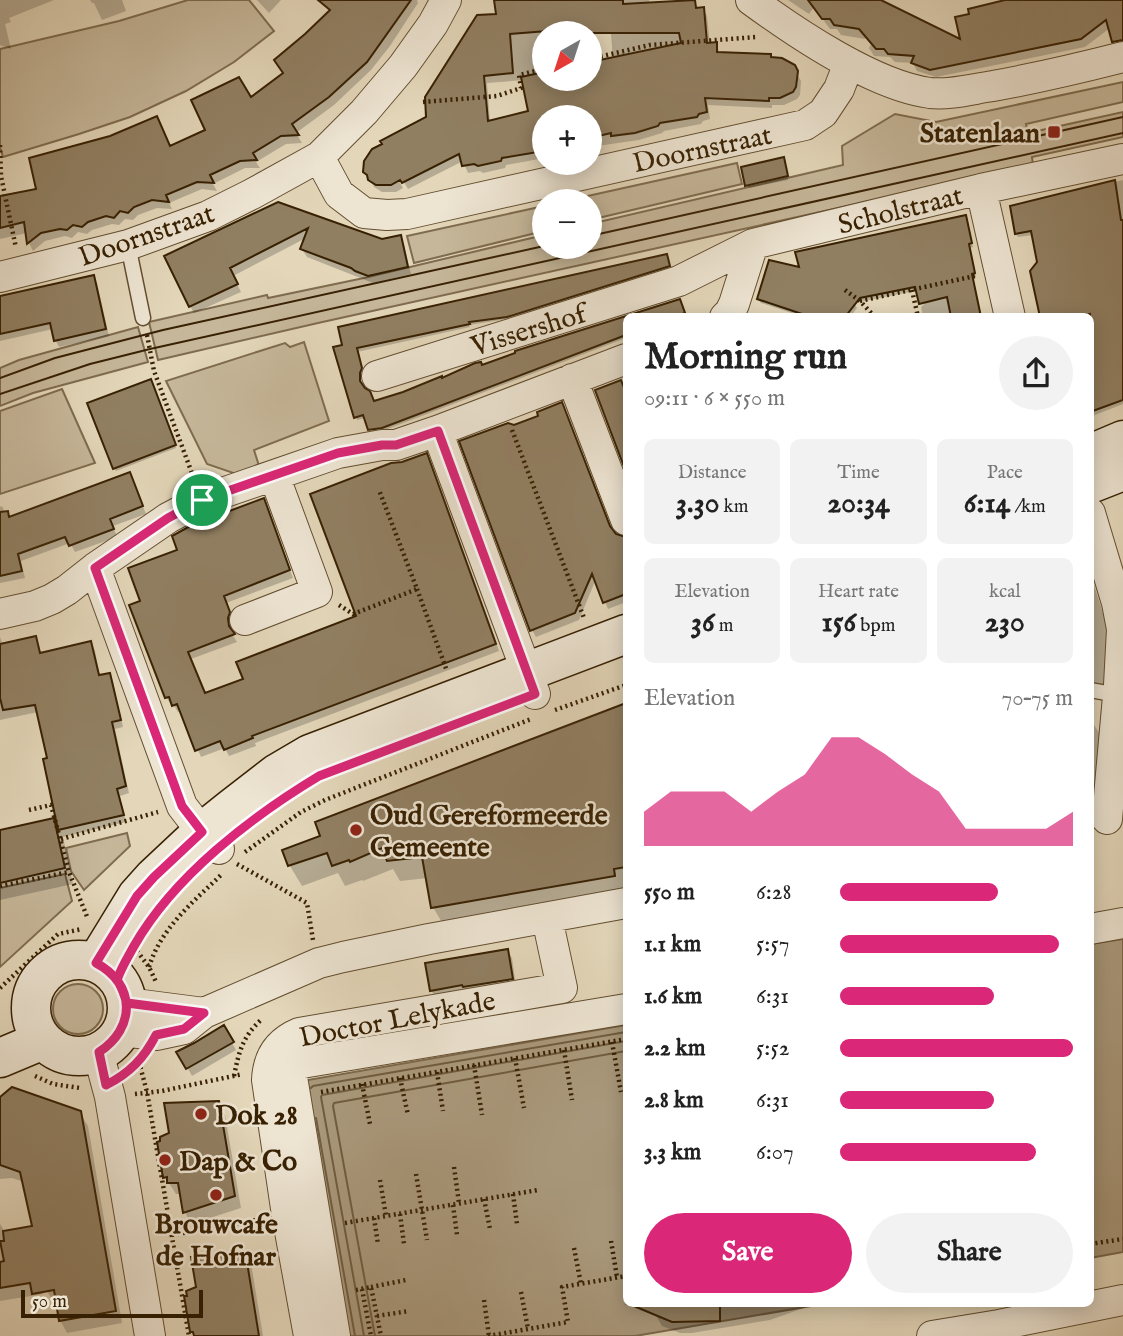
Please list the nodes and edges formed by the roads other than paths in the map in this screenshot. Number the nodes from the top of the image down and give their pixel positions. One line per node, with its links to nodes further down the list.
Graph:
1 (446, 0): 5 (street)
2 (751, 0): 4 (street)
3 (1123, 57): 4 (street)
4 (849, 63): 5 (street, Doornstraat)
5 (319, 157): 9 (street, Doornstraat)
6 (1123, 159): 7 (street, Scholstraat)
7 (981, 189): 8 (street, Scholstraat); 12 (street)
8 (753, 244): 11 (street); 15 (street, Vissershof)
9 (128, 246): 10 (street, Doornstraat); 13 (lane)
10 (10, 275)
11 (732, 313)
12 (1009, 313)
13 (143, 318)
14 (623, 360): 16 (street)
15 (377, 376)
16 (572, 379): 17 (street); 23 (street)
17 (438, 431): 21 (street); 31 (street)
18 (1123, 440): 19 (main road)
19 (1094, 452)
20 (1123, 471): 22 (main road)
21 (274, 475): 25 (street); 27 (street)
22 (1094, 482)
23 (623, 512)
24 (1094, 526): 30 (street)
25 (95, 568): 26 (street); 33 (street)
26 (0, 614)
27 (245, 620)
28 (623, 636): 31 (main road)
29 (623, 659): 31 (main road)
30 (1109, 690): 32 (street)
31 (534, 700): 33 (main road)
32 (1107, 819)
33 (209, 837): 40 (main road)
34 (623, 904): 35 (street)
35 (547, 918): 38 (street); 41 (street)
36 (1123, 923): 37 (street)
37 (1094, 928)
38 (566, 1004): 39 (street); 49 (street, Doctor Lelykade); 50 (street)
39 (623, 1009)
40 (120, 1011): 41 (street); 41 (street); 42 (main road); 42 (main road); 48 (street)
41 (204, 1013)
42 (25, 1028): 43 (main road)
43 (0, 1058)
44 (1123, 1300): 45 (street)
45 (1094, 1306)
46 (1088, 1307): 47 (street)
47 (999, 1325): 51 (street); 52 (street)
48 (150, 1336)
49 (309, 1336)
50 (335, 1336)
51 (932, 1336)
52 (1055, 1336)

